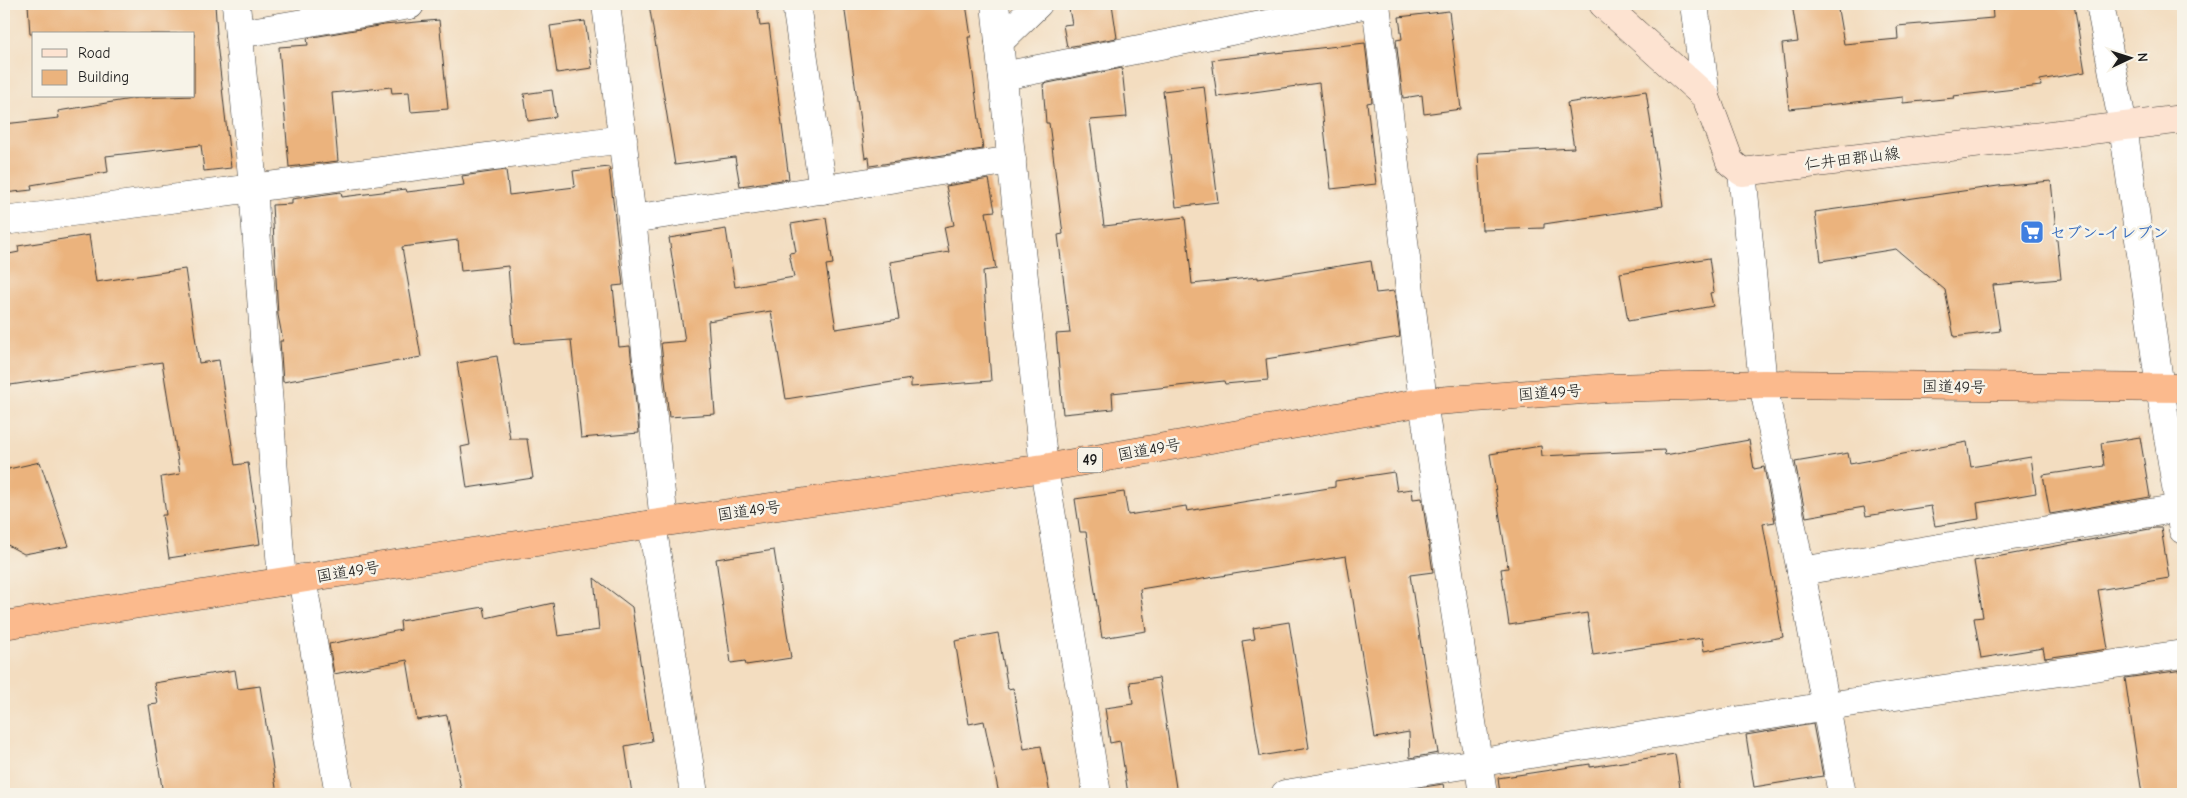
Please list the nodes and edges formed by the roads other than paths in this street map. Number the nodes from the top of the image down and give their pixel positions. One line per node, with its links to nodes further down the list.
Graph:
1 (236, 4): 12 (street)
2 (606, 4): 18 (street)
3 (796, 4): 22 (street)
4 (995, 4): 13 (street)
5 (1038, 4): 13 (street)
6 (1368, 4): 14 (street)
7 (1376, 4): 27 (street)
8 (1604, 4): 15 (main road)
9 (1694, 4): 15 (street)
10 (2100, 4): 17 (street)
11 (410, 5): 12 (street)
12 (239, 34): 21 (street)
13 (999, 42): 14 (street)
14 (1003, 76): 19 (street)
15 (1706, 97): 20 (main road)
16 (2183, 119): 17 (main road, 仁井田郡山線)
17 (2123, 126): 20 (main road, 仁井田郡山線); 26 (street)
18 (623, 139): 21 (street); 23 (street)
19 (1012, 160): 22 (street); 28 (street)
20 (1742, 172): 25 (street)
21 (253, 187): 24 (street); 32 (street)
22 (822, 190): 23 (street)
23 (632, 219): 30 (street)
24 (4, 221)
25 (1763, 384): 26 (highway, 国道49号 / 49); 27 (highway, 国道49号 / 49); 31 (street)
26 (2171, 388): 29 (street)
27 (1423, 402): 28 (highway, 国道49号 / 49); 36 (street)
28 (1044, 468): 30 (highway, 国道49号 / 49); 39 (street)
29 (2181, 519): 31 (street)
30 (658, 523): 32 (highway, 国道49号 / 49); 38 (street)
31 (1801, 571): 35 (street)
32 (292, 580): 33 (highway, 国道49号 / 49); 37 (street)
33 (4, 625)
34 (2183, 654): 35 (street)
35 (1827, 706): 36 (street); 42 (street)
36 (1478, 762): 40 (street); 41 (street)
37 (339, 794)
38 (694, 794)
39 (1098, 794)
40 (1285, 794)
41 (1482, 794)
42 (1842, 794)

